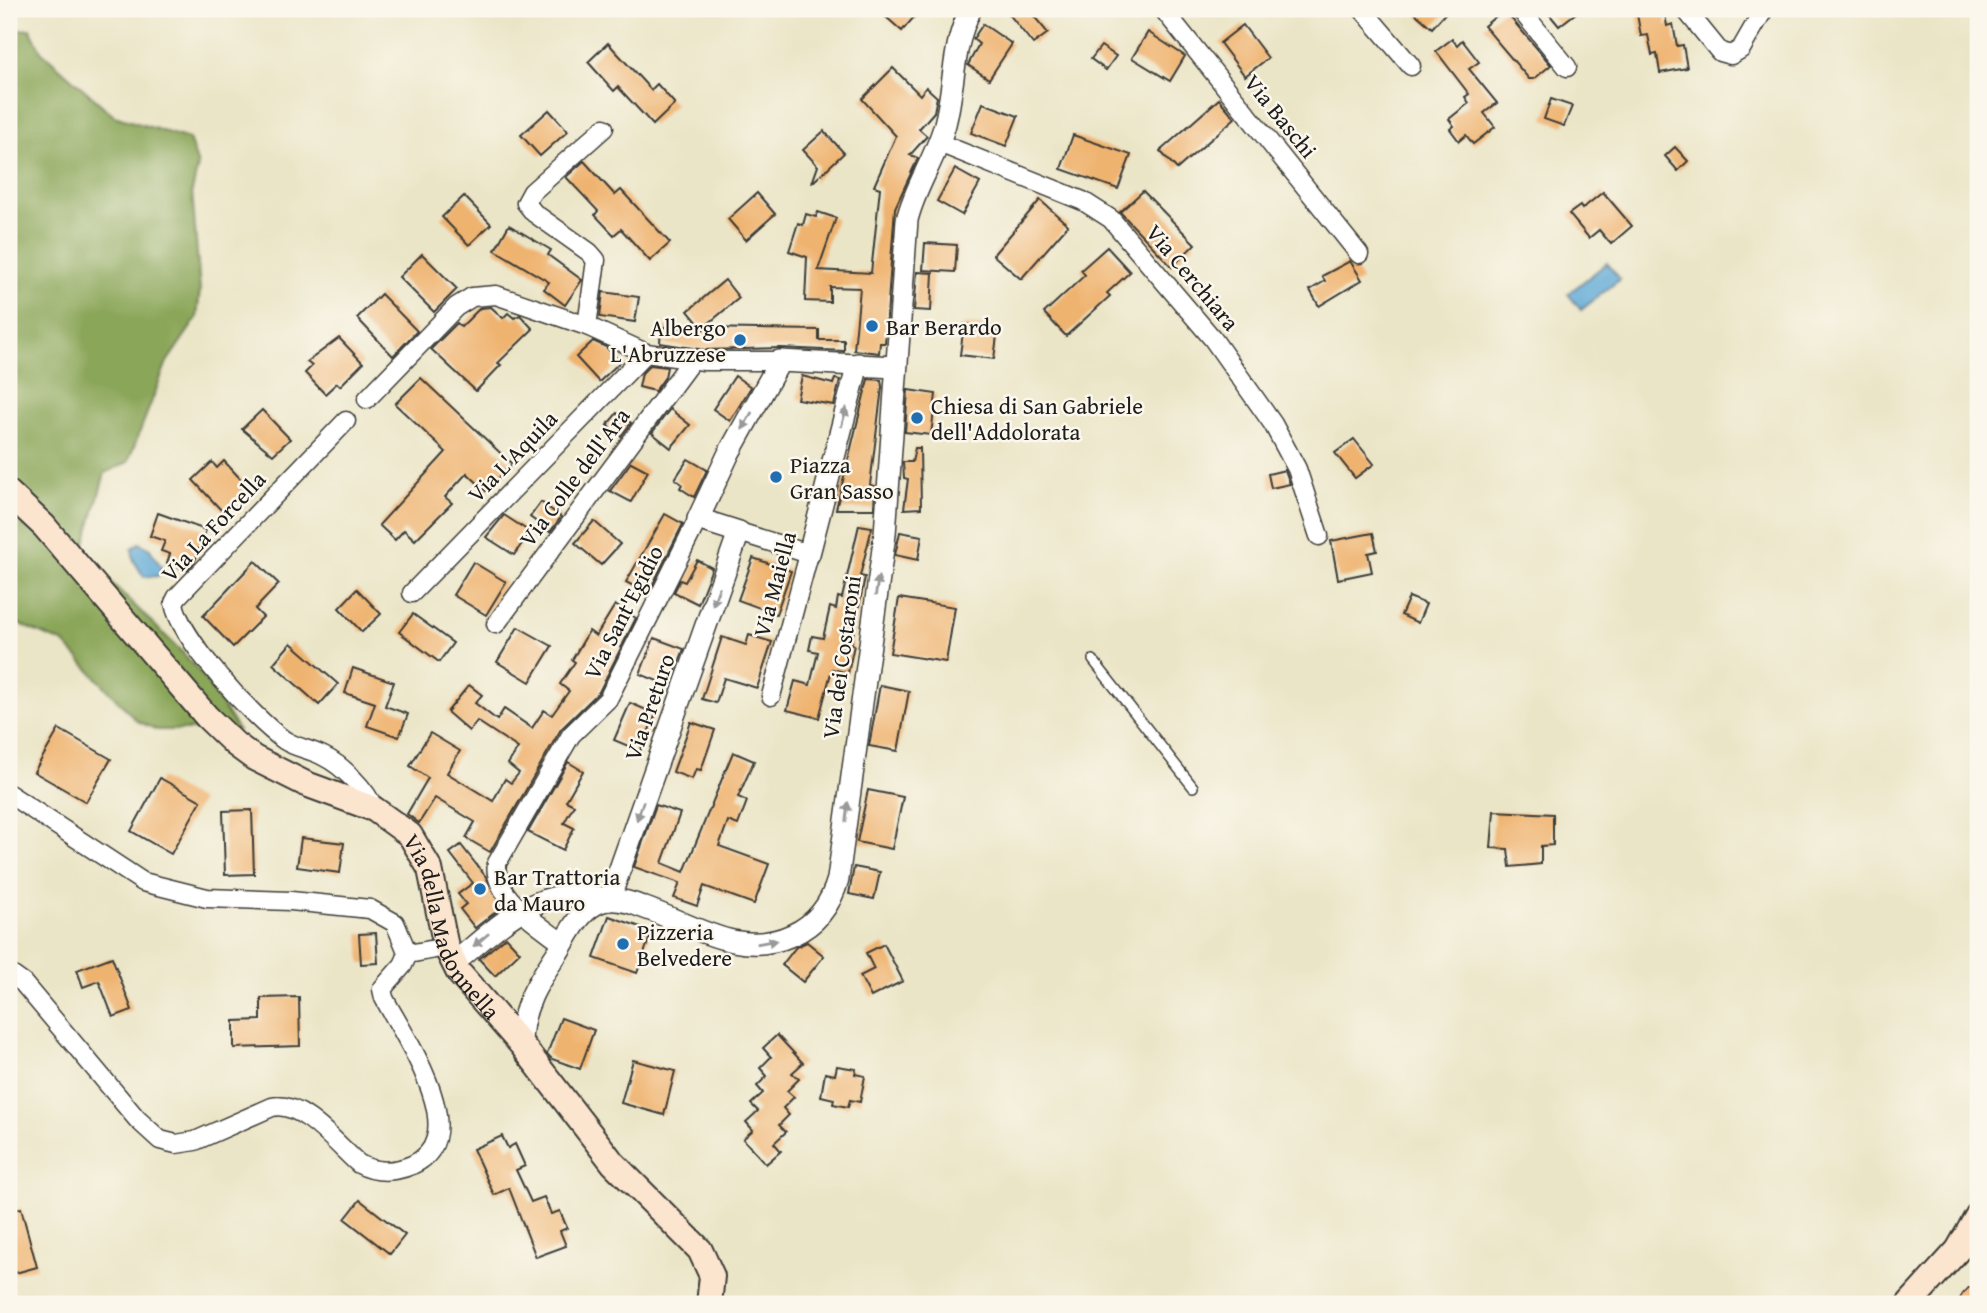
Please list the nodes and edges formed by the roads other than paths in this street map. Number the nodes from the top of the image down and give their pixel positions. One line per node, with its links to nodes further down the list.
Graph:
1 (971, 9): 10 (street, Via dei Costaroni)
2 (1164, 9): 11 (street, Via Baschi)
3 (1362, 9): 7 (street)
4 (1520, 9): 8 (street)
5 (1685, 9): 6 (street)
6 (1765, 9)
7 (1411, 66)
8 (1567, 67)
9 (604, 128): 12 (street)
10 (939, 143): 17 (street, Via dei Costaroni); 23 (street, Via Cerchiara)
11 (1359, 254)
12 (587, 326): 13 (street); 18 (street)
13 (646, 353): 14 (street); 25 (street, Via L'Aquila)
14 (692, 360): 15 (street); 26 (street, Via Colle dell'Ara)
15 (780, 361): 16 (street); 21 (street, Via Sant'Egidio, one-way to 21)
16 (858, 364): 17 (street); 24 (street, Via Maiella, one-way to 16)
17 (895, 367): 32 (street, Via dei Costaroni, one-way to 17)
18 (367, 399)
19 (346, 421): 31 (street, Via La Forcella)
20 (9, 493): 31 (main road, Via della Madonnella)
21 (698, 519): 22 (street); 33 (street, Via Sant'Egidio)
22 (739, 532): 24 (street); 32 (street, Via Preturo, one-way to 32)
23 (1319, 536)
24 (809, 554): 28 (street, Via Maiella)
25 (412, 593)
26 (496, 624)
27 (1093, 660): 29 (lane)
28 (771, 696)
29 (1193, 787)
30 (9, 794): 35 (street)
31 (374, 809): 36 (main road, Via della Madonnella)
32 (609, 900): 33 (street); 34 (street)
33 (518, 910): 34 (street); 36 (street, one-way to 36)
34 (564, 943): 38 (street)
35 (408, 954): 36 (street); 37 (street)
36 (450, 955): 38 (main road, Via della Madonnella)
37 (9, 973)
38 (521, 1044): 40 (main road, Via della Madonnella)
39 (1978, 1215): 41 (main road)
40 (709, 1304)
41 (1909, 1304)

